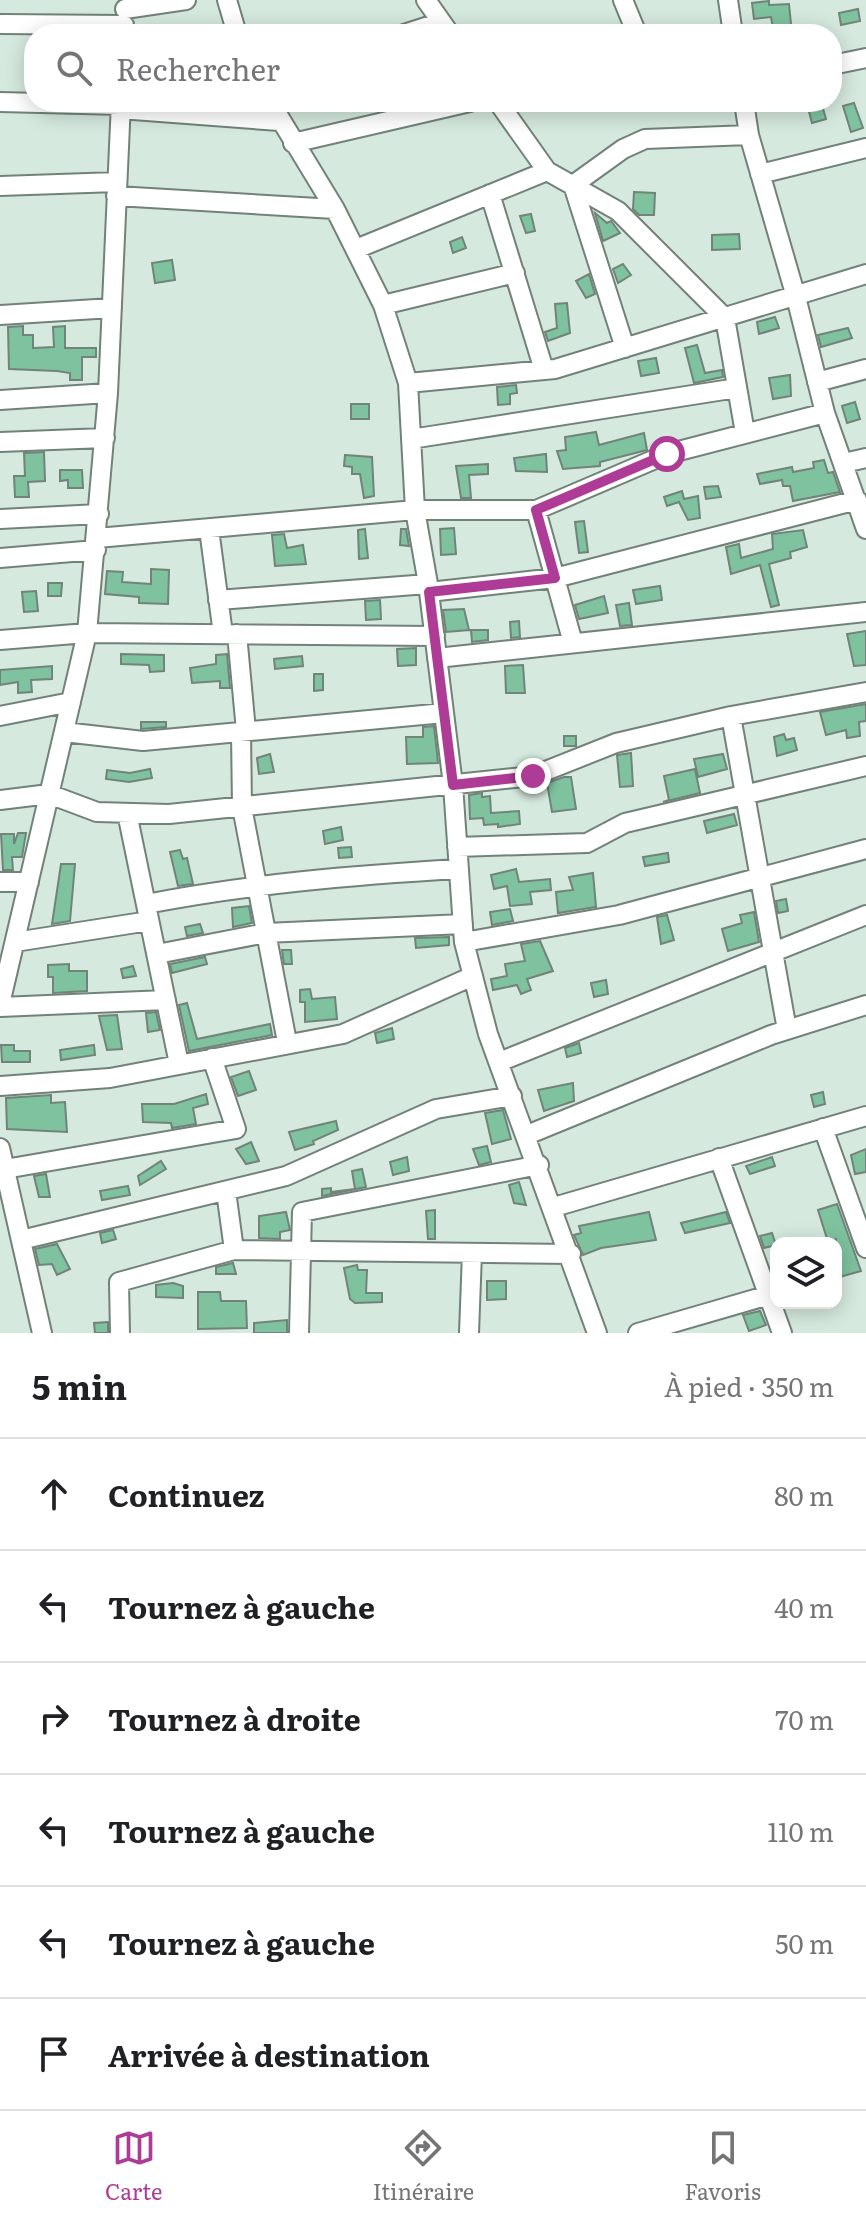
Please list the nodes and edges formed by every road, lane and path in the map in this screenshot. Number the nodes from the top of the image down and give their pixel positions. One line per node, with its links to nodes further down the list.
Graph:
1 (186, 0): 6 (street)
2 (227, 0): 8 (street)
3 (426, 0): 9 (street)
4 (623, 0): 10 (street)
5 (728, 0): 11 (street)
6 (124, 17): 7 (street)
7 (0, 24)
8 (234, 24)
9 (443, 24)
10 (633, 24)
11 (732, 24)
12 (866, 58): 13 (street)
13 (842, 63)
14 (0, 102): 15 (street)
15 (24, 103)
16 (121, 112): 30 (street)
17 (190, 112): 22 (street)
18 (275, 112): 22 (street)
19 (427, 112): 24 (street)
20 (505, 112): 26 (street)
21 (746, 112): 23 (street)
22 (279, 121): 24 (street)
23 (749, 135): 27 (street); 28 (street)
24 (293, 143): 32 (street)
25 (866, 148): 27 (street)
26 (547, 171): 28 (street); 31 (street)
27 (760, 174): 36 (street)
28 (573, 185): 40 (street); 41 (street)
29 (0, 186): 30 (street)
30 (117, 189): 32 (street); 38 (street)
31 (490, 194): 33 (street); 34 (street)
32 (335, 209): 33 (street)
33 (356, 249): 37 (street)
34 (515, 273): 37 (street); 43 (street)
35 (866, 274): 36 (street)
36 (796, 297): 40 (street); 44 (street)
37 (383, 305): 45 (street)
38 (112, 308): 39 (street); 47 (street)
39 (0, 315)
40 (725, 318): 41 (street); 46 (street)
41 (625, 348): 43 (street)
42 (866, 369): 44 (street)
43 (544, 370): 45 (street)
44 (817, 382): 49 (street)
45 (408, 383): 52 (street)
46 (737, 388): 50 (street); 52 (street)
47 (108, 393): 48 (street); 51 (street)
48 (0, 400)
49 (825, 413): 50 (street); 55 (street)
50 (745, 433): 58 (street)
51 (105, 438): 53 (street); 59 (street)
52 (411, 439): 57 (street)
53 (0, 442)
54 (866, 458): 55 (street)
55 (844, 463): 56 (street)
56 (857, 500): 62 (street); 65 (street)
57 (415, 510): 58 (street); 61 (street); 66 (street)
58 (536, 510): 65 (street)
59 (99, 514): 60 (street); 63 (street)
60 (0, 519)
61 (209, 529): 63 (street); 67 (street)
62 (866, 529)
63 (97, 544): 64 (street); 69 (street)
64 (0, 558)
65 (555, 578): 66 (street); 73 (street)
66 (428, 588): 67 (street); 71 (street)
67 (218, 600): 70 (street)
68 (866, 612): 73 (street)
69 (87, 633): 70 (street); 72 (street); 76 (street)
70 (230, 634): 71 (street); 81 (street)
71 (435, 636): 74 (street)
72 (0, 640)
73 (573, 643): 74 (street)
74 (437, 658): 77 (street)
75 (866, 692): 79 (street)
76 (71, 702): 78 (street); 80 (street)
77 (444, 713): 81 (street); 83 (street)
78 (0, 716)
79 (731, 716): 83 (street); 85 (street)
80 (64, 732): 81 (street); 84 (street)
81 (243, 732): 87 (street)
82 (866, 766): 85 (street)
83 (453, 785): 87 (street); 89 (street)
84 (49, 794): 86 (street); 88 (street); 94 (street)
85 (745, 794): 89 (street); 92 (street)
86 (0, 800)
87 (242, 807): 88 (street); 95 (street)
88 (127, 813): 96 (street)
89 (457, 847): 91 (street)
90 (866, 849): 92 (street)
91 (459, 869): 95 (street); 99 (street)
92 (760, 877): 99 (street); 100 (street)
93 (0, 882): 94 (street)
94 (29, 882): 101 (street)
95 (257, 887): 96 (street); 98 (street)
96 (148, 913): 101 (street); 102 (street)
97 (866, 915): 100 (street)
98 (266, 933): 99 (street); 102 (street); 108 (street)
99 (464, 933): 103 (street)
100 (774, 949): 107 (street); 110 (street)
101 (9, 950): 106 (street)
102 (157, 954): 104 (street)
103 (473, 976): 108 (street); 110 (street)
104 (166, 1000): 106 (street); 111 (street)
105 (866, 1005): 107 (street)
106 (0, 1006)
107 (787, 1030): 116 (street)
108 (287, 1042): 109 (street)
109 (212, 1058): 111 (street); 120 (street)
110 (499, 1062): 113 (street)
111 (179, 1064): 112 (street)
112 (0, 1086)
113 (512, 1096): 116 (street); 121 (street)
114 (866, 1116): 115 (street)
115 (823, 1128): 118 (street); 125 (street)
116 (527, 1135): 119 (street)
117 (0, 1148): 120 (street)
118 (719, 1158): 122 (street); 130 (street)
119 (539, 1165): 122 (street); 127 (street)
120 (5, 1169): 123 (street)
121 (226, 1191): 124 (street); 126 (street)
122 (554, 1207): 129 (street)
123 (7, 1209): 124 (street)
124 (21, 1240): 131 (street)
125 (865, 1243)
126 (234, 1250): 127 (street); 132 (street)
127 (301, 1251): 128 (street); 133 (street)
128 (472, 1253): 129 (street); 134 (street)
129 (571, 1254): 135 (street)
130 (769, 1295): 136 (street); 137 (street)
131 (42, 1333)
132 (120, 1333)
133 (299, 1333)
134 (469, 1333)
135 (597, 1333)
136 (638, 1333)
137 (782, 1333)

